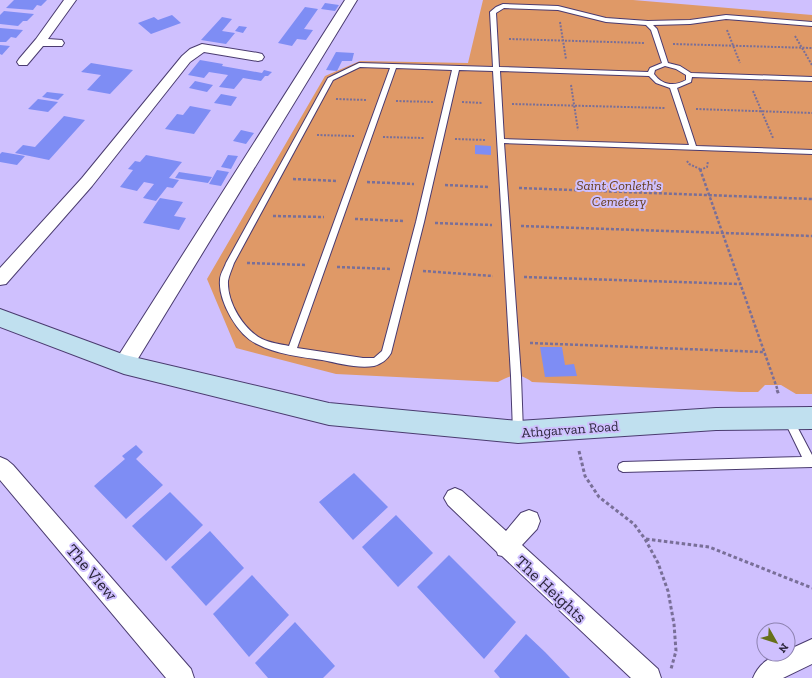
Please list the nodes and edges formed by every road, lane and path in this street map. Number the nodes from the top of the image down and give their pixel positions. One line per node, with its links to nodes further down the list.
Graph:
1 (70, 0): 6 (street)
2 (351, 0): 54 (street)
3 (787, 22): 4 (lane); 5 (lane); 11 (path)
4 (648, 23): 10 (lane); 14 (lane)
5 (812, 24)
6 (40, 42): 7 (street); 9 (street)
7 (58, 43)
8 (258, 57): 48 (street)
9 (23, 62)
10 (665, 64): 15 (lane); 16 (lane)
11 (812, 65)
12 (393, 67): 13 (lane); 19 (lane); 20 (lane)
13 (456, 68): 14 (lane); 21 (lane)
14 (496, 69): 15 (lane); 22 (lane)
15 (651, 74): 18 (lane)
16 (689, 75): 17 (lane); 18 (lane)
17 (812, 79)
18 (673, 86): 23 (lane)
19 (320, 98): 20 (path); 25 (lane)
20 (381, 100): 21 (path); 26 (lane)
21 (448, 102): 22 (path); 27 (lane)
22 (498, 104): 23 (path); 28 (lane)
23 (681, 109): 24 (path); 29 (lane)
24 (812, 113)
25 (300, 134): 26 (path); 32 (lane)
26 (368, 136): 27 (path); 33 (lane)
27 (440, 139): 28 (path); 34 (lane)
28 (500, 141): 29 (lane); 35 (lane)
29 (693, 148): 30 (lane)
30 (720, 149): 31 (lane); 36 (path)
31 (812, 152)
32 (276, 178): 33 (path); 38 (lane)
33 (352, 181): 34 (path); 39 (lane)
34 (429, 184): 35 (path); 40 (lane)
35 (502, 187): 36 (path); 41 (lane)
36 (709, 195): 37 (path); 42 (path)
37 (812, 199)
38 (256, 215): 39 (path); 44 (lane)
39 (339, 218): 40 (path); 45 (lane)
40 (420, 222): 41 (path); 46 (lane)
41 (506, 225): 42 (path); 47 (lane)
42 (722, 232): 43 (path); 49 (path)
43 (812, 236)
44 (230, 263): 45 (path); 52 (lane)
45 (322, 266): 46 (path); 52 (lane)
46 (408, 270): 47 (path); 52 (lane)
47 (509, 276): 49 (path); 51 (lane)
48 (0, 279)
49 (740, 284): 53 (path)
50 (0, 318): 54 (main road, Athgarvan Road)
51 (514, 342): 53 (path); 58 (lane)
52 (292, 350)
53 (763, 352): 55 (path)
54 (124, 364): 58 (main road, Athgarvan Road)
55 (788, 418): 56 (main road, Athgarvan Road); 57 (main road, Athgarvan Road); 59 (lane)
56 (812, 418)
57 (574, 428): 58 (main road, Athgarvan Road); 64 (path)
58 (518, 432)
59 (811, 462): 61 (lane)
60 (0, 467): 69 (street, The View)
61 (623, 467)
62 (455, 498): 65 (street, The Heights)
63 (529, 522): 65 (street)
64 (645, 539): 66 (path); 68 (path)
65 (506, 547): 68 (street, The Heights)
66 (812, 588)
67 (812, 651): 70 (street)
68 (659, 675)
69 (182, 678)
70 (765, 678)

